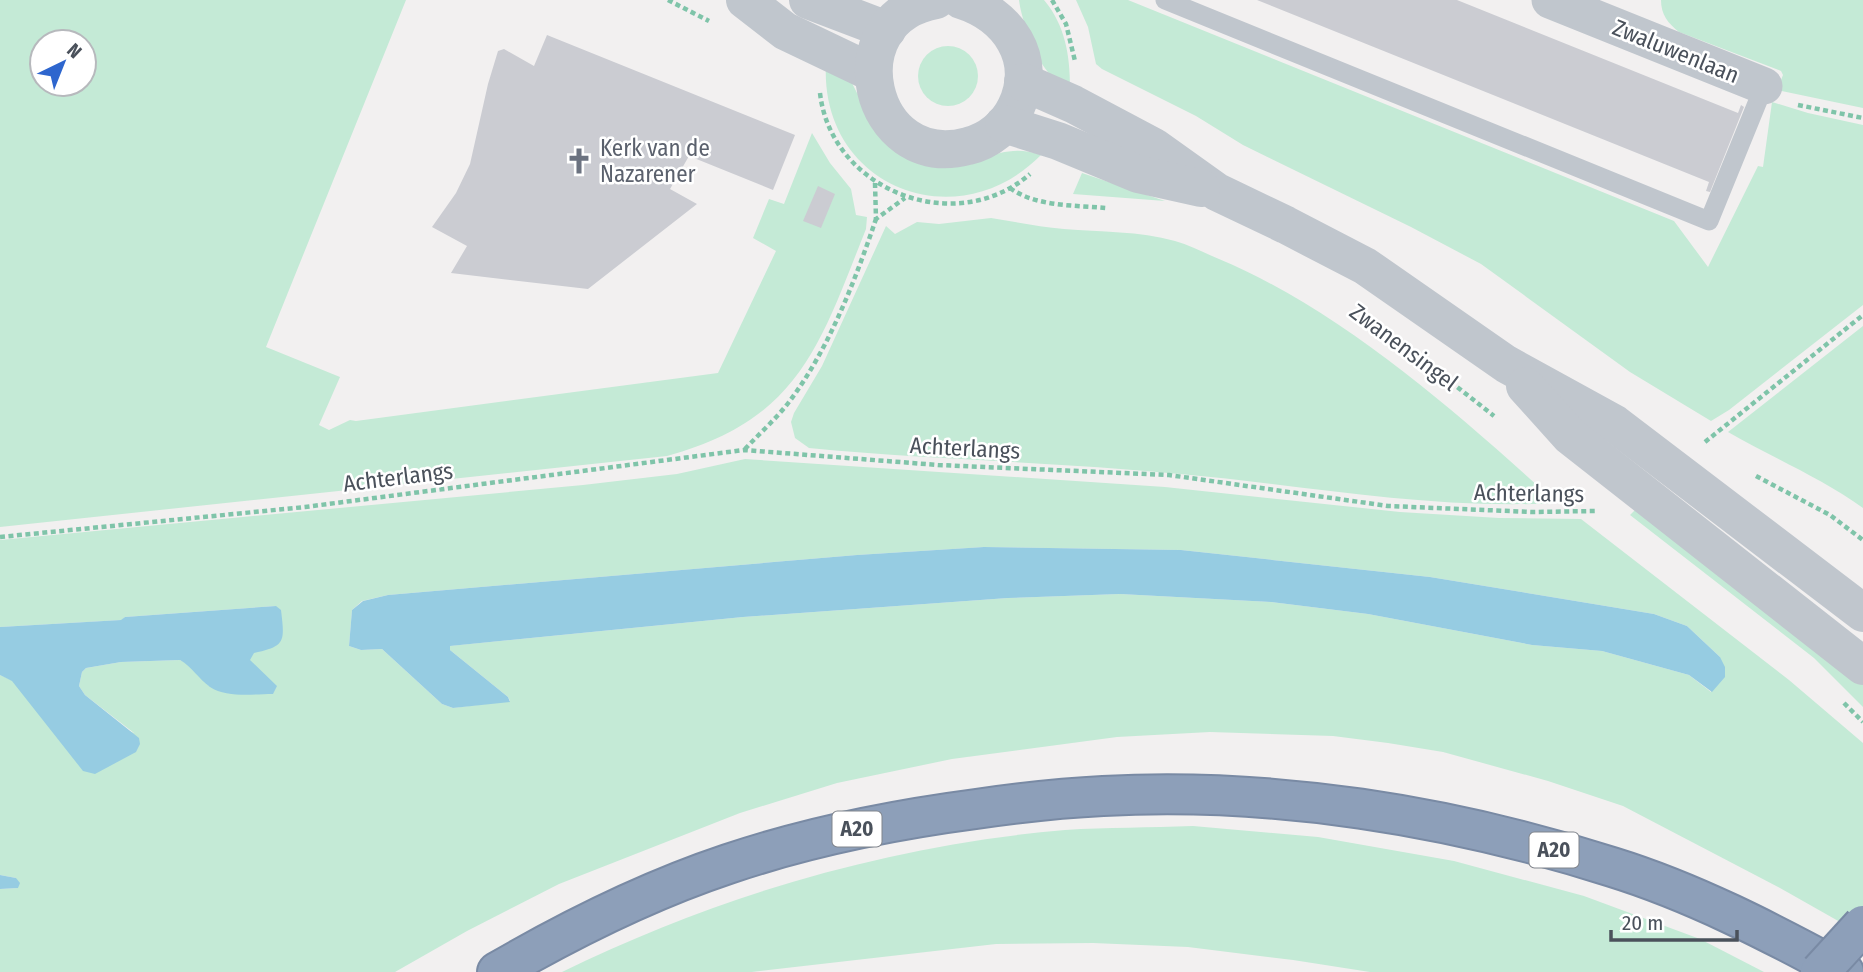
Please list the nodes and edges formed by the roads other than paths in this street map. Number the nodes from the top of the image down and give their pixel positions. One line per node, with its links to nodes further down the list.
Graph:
1 (745, 0): 9 (street)
2 (808, 0): 8 (street)
3 (936, 0): 8 (street)
4 (961, 0): 7 (street)
5 (1165, 0): 11 (lane)
6 (1550, 0): 11 (street, Zwaluwenlaan)
7 (998, 8): 10 (street)
8 (887, 30): 9 (street)
9 (873, 73): 12 (street)
10 (1023, 82): 12 (street); 13 (street, Zwanensingel)
11 (1764, 86)
12 (1004, 124): 13 (street, Zwanensingel)
13 (1217, 192): 14 (street, Zwanensingel)
14 (1506, 365): 15 (street, Zwanensingel); 16 (street, Zwanensingel)
15 (1862, 609): 16 (street)
16 (1832, 642): 17 (street, Zwanensingel)
17 (1863, 666)
18 (1863, 925): 20 (highway, bridge)
19 (497, 972): 21 (highway, A20)
20 (1820, 972)
21 (1844, 972)

